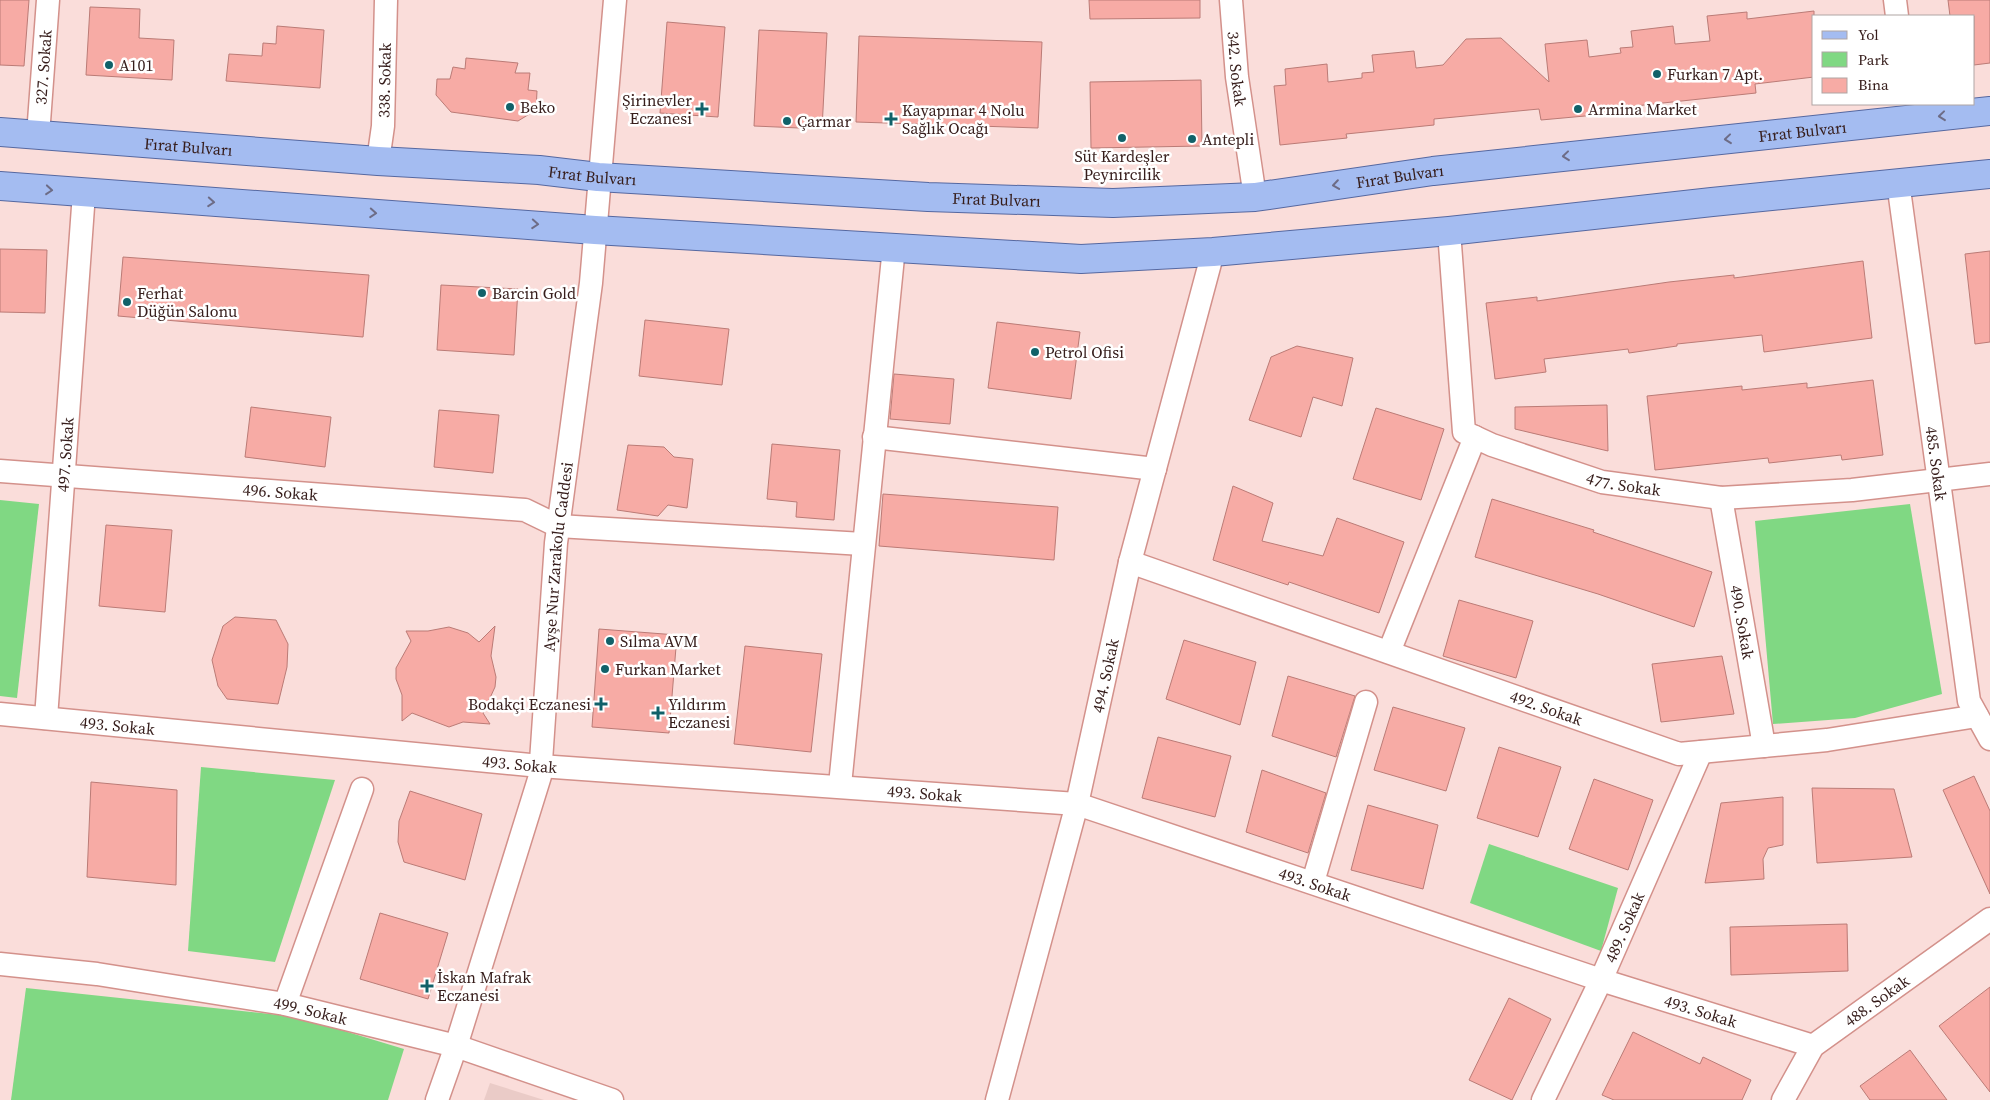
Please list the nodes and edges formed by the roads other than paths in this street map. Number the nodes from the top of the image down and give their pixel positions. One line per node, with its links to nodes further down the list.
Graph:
1 (48, 0): 10 (street, 327. Sokak)
2 (386, 0): 11 (street, 338. Sokak)
3 (615, 0): 13 (street, Ayşe Nur Zarakolu Caddesi)
4 (1231, 0): 17 (street, 342. Sokak)
5 (1895, 0): 6 (street)
6 (1897, 15)
7 (1990, 111): 8 (main road, Fırat Bulvarı, one-way to 8)
8 (1907, 112): 17 (main road, Fırat Bulvarı, one-way to 17)
9 (0, 132): 10 (main road, Fırat Bulvarı)
10 (38, 134): 11 (main road, Fırat Bulvarı)
11 (378, 161): 13 (main road, Fırat Bulvarı)
12 (1990, 174): 14 (main road)
13 (598, 177): 17 (main road, Fırat Bulvarı); 18 (street, Ayşe Nur Zarakolu Caddesi)
14 (1898, 182): 19 (main road); 28 (street, 485. Sokak)
15 (0, 186): 16 (main road, one-way to 16)
16 (84, 193): 18 (main road, one-way to 18); 27 (street, 497. Sokak)
17 (1255, 197)
18 (595, 230): 20 (main road); 30 (street, Ayşe Nur Zarakolu Caddesi)
19 (1449, 231): 21 (main road); 23 (street)
20 (894, 246): 21 (main road); 22 (street)
21 (1213, 252): 24 (street, 494. Sokak)
22 (874, 437): 24 (street); 31 (street)
23 (1475, 437): 29 (street, 477. Sokak); 33 (street)
24 (1155, 469): 32 (street, 494. Sokak)
25 (0, 471): 27 (street, 496. Sokak)
26 (1990, 474): 28 (street, 477. Sokak)
27 (64, 475): 30 (street, 496. Sokak); 37 (street, 497. Sokak)
28 (1938, 480): 29 (street, 477. Sokak); 36 (street, 485. Sokak)
29 (1721, 498): 39 (street, 490. Sokak)
30 (558, 526): 31 (street); 41 (street, Ayşe Nur Zarakolu Caddesi)
31 (862, 544): 42 (street)
32 (1130, 562): 33 (street, 492. Sokak); 44 (street, 494. Sokak)
33 (1389, 652): 40 (street, 492. Sokak)
34 (1366, 702): 45 (street)
35 (0, 714): 37 (street, 493. Sokak)
36 (1977, 716): 38 (street, 485. Sokak); 39 (street, 492. Sokak)
37 (46, 718): 41 (street, 493. Sokak)
38 (1990, 739)
39 (1764, 746): 40 (street, 492. Sokak)
40 (1701, 752): 48 (street, 489. Sokak)
41 (540, 766): 42 (street, 493. Sokak); 50 (street, Ayşe Nur Zarakolu Caddesi)
42 (840, 786): 44 (street, 493. Sokak)
43 (362, 789): 49 (street)
44 (1078, 804): 45 (street, 493. Sokak); 54 (street, 494. Sokak)
45 (1313, 882): 48 (street, 493. Sokak)
46 (1990, 919): 51 (street, 488. Sokak)
47 (0, 964): 49 (street, 499. Sokak)
48 (1601, 980): 51 (street, 493. Sokak); 55 (street, 489. Sokak)
49 (285, 1004): 50 (street, 499. Sokak)
50 (456, 1046): 52 (street, Ayşe Nur Zarakolu Caddesi); 53 (street, 499. Sokak)
51 (1813, 1046): 56 (street, 488. Sokak)
52 (437, 1100)
53 (612, 1100)
54 (997, 1100)
55 (1543, 1100)
56 (1783, 1100)

